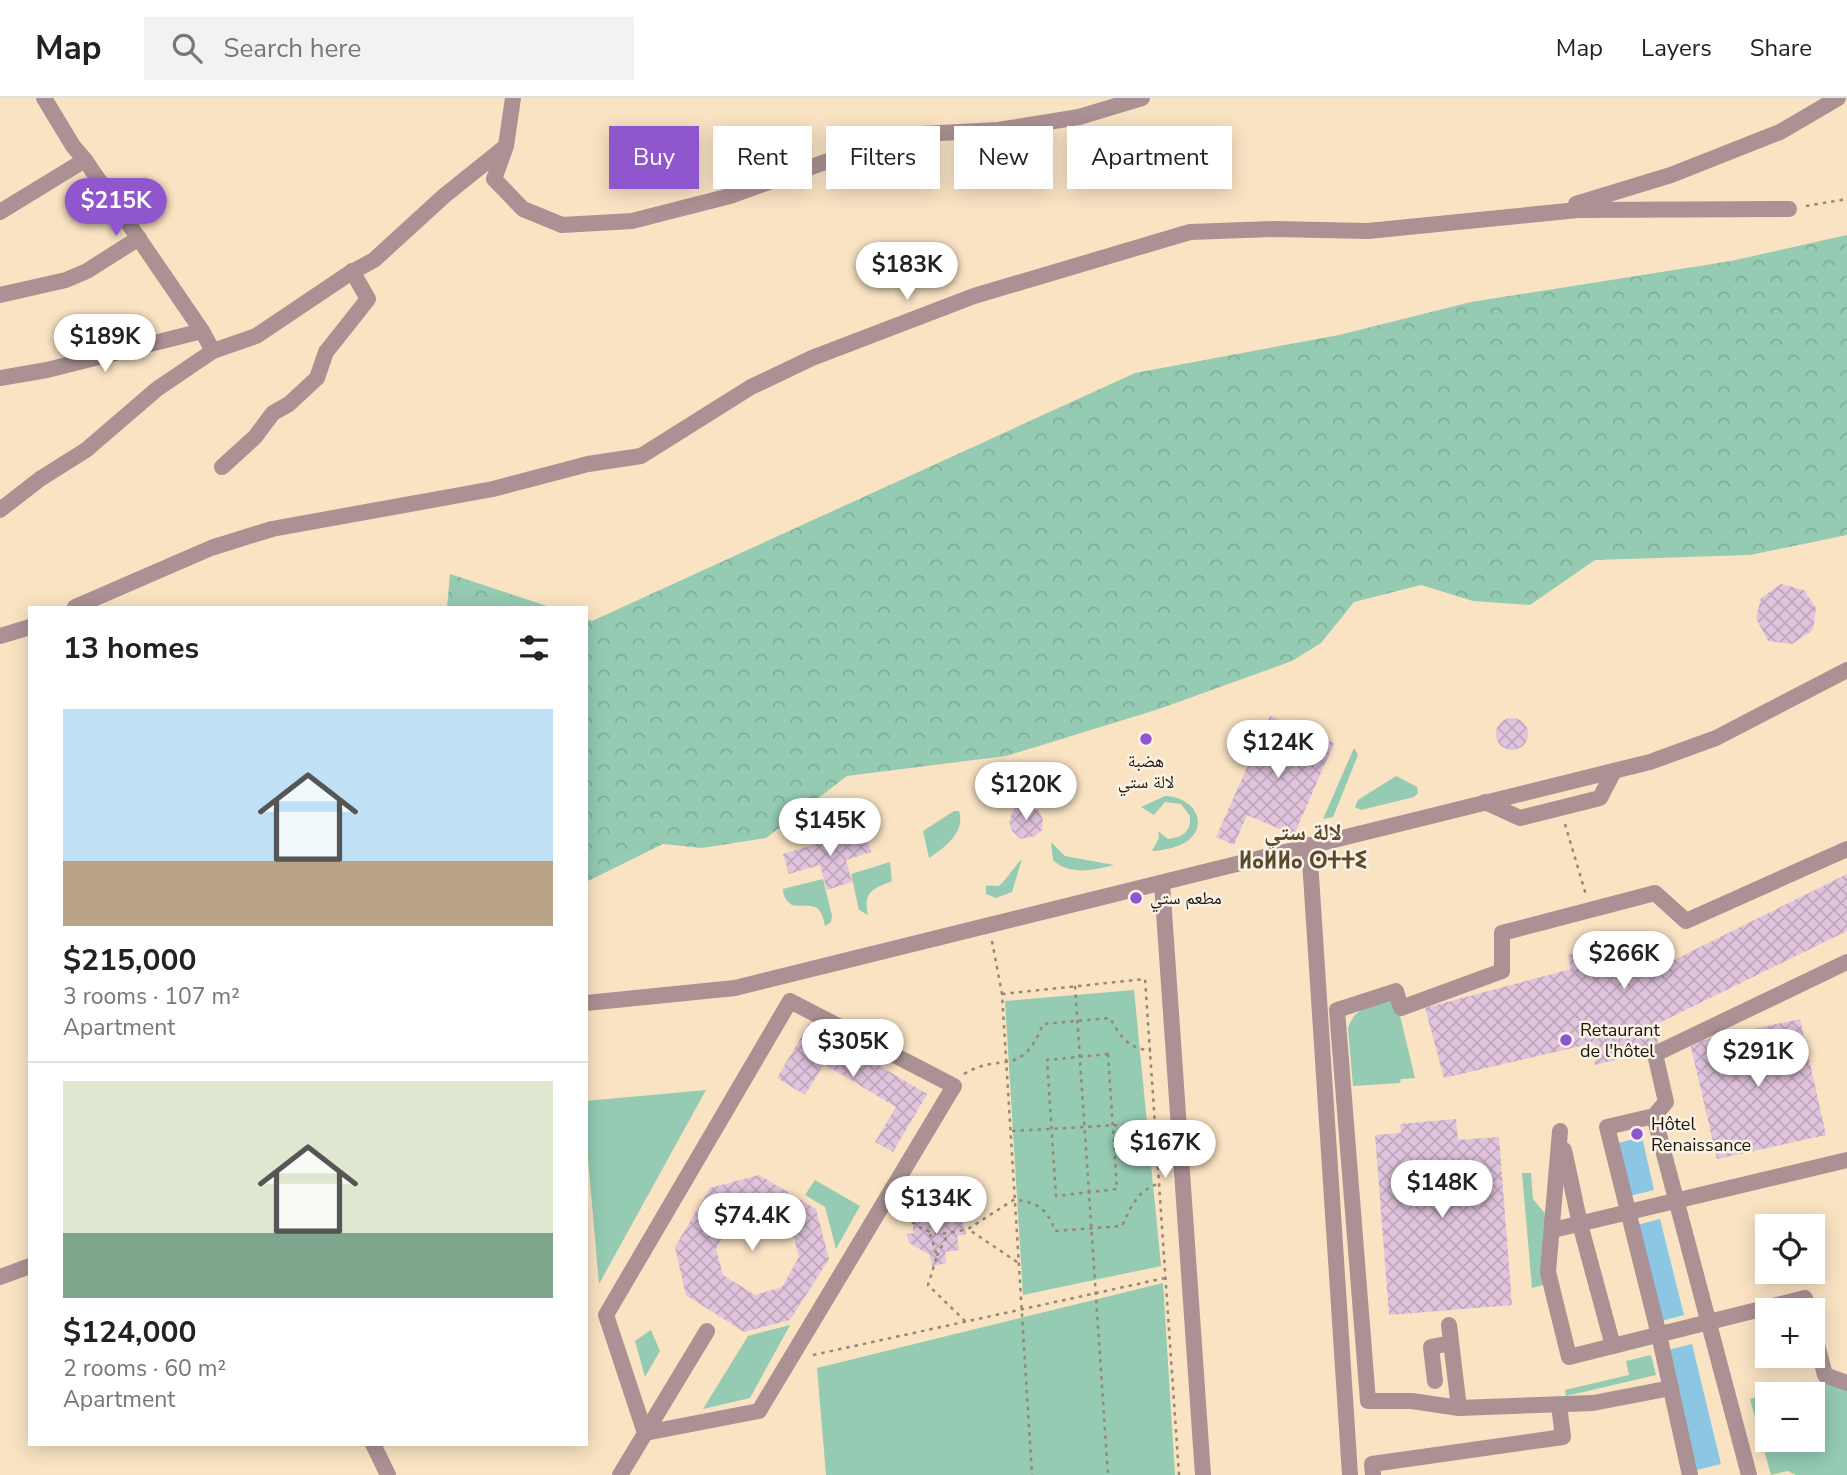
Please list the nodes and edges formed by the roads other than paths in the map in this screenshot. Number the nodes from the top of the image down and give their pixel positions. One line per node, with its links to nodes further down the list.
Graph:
1 (44, 98): 6 (street)
2 (513, 98): 5 (street)
3 (1142, 98): 5 (street)
4 (1838, 98): 9 (street)
5 (506, 146): 11 (street)
6 (85, 160): 8 (street); 10 (street)
7 (1789, 209): 9 (street)
8 (0, 212)
9 (1549, 212): 18 (street)
10 (139, 239): 12 (street); 13 (street)
11 (352, 271): 14 (street); 16 (street)
12 (0, 295)
13 (202, 331): 14 (street); 15 (street)
14 (213, 351): 17 (street)
15 (0, 378)
16 (222, 467)
17 (0, 510)
18 (77, 606)
19 (28, 628): 20 (street)
20 (0, 636)
21 (1847, 670): 22 (street)
22 (1614, 771): 23 (street); 23 (street)
23 (1485, 802): 24 (street)
24 (1309, 845): 26 (street); 55 (street)
25 (1847, 849): 49 (street)
26 (1162, 883): 28 (street); 54 (street)
27 (1846, 967): 29 (street)
28 (588, 1003)
29 (1654, 1116): 31 (street); 32 (street)
30 (1847, 1160): 31 (street)
31 (1676, 1203): 32 (street); 38 (street)
32 (1628, 1212): 33 (street); 41 (street)
33 (1580, 1224): 34 (street); 34 (street); 43 (street)
34 (1553, 1230): 43 (street)
35 (28, 1267): 36 (street)
36 (0, 1277)
37 (1755, 1311): 38 (street)
38 (1710, 1322): 41 (street); 58 (street)
39 (1449, 1325): 42 (street)
40 (707, 1331): 50 (street)
41 (1659, 1335): 43 (street); 47 (street)
42 (1451, 1343): 45 (street); 49 (street)
43 (1613, 1346)
44 (1823, 1368): 46 (street)
45 (1434, 1381)
46 (1847, 1383)
47 (1671, 1388): 48 (street); 57 (street)
48 (1559, 1405): 49 (street); 56 (street)
49 (1459, 1408)
50 (645, 1433): 50 (street); 53 (street)
51 (374, 1446): 52 (street)
52 (388, 1475)
53 (620, 1475)
54 (1203, 1475)
55 (1350, 1475)
56 (1373, 1475)
57 (1690, 1475)
58 (1749, 1475)

